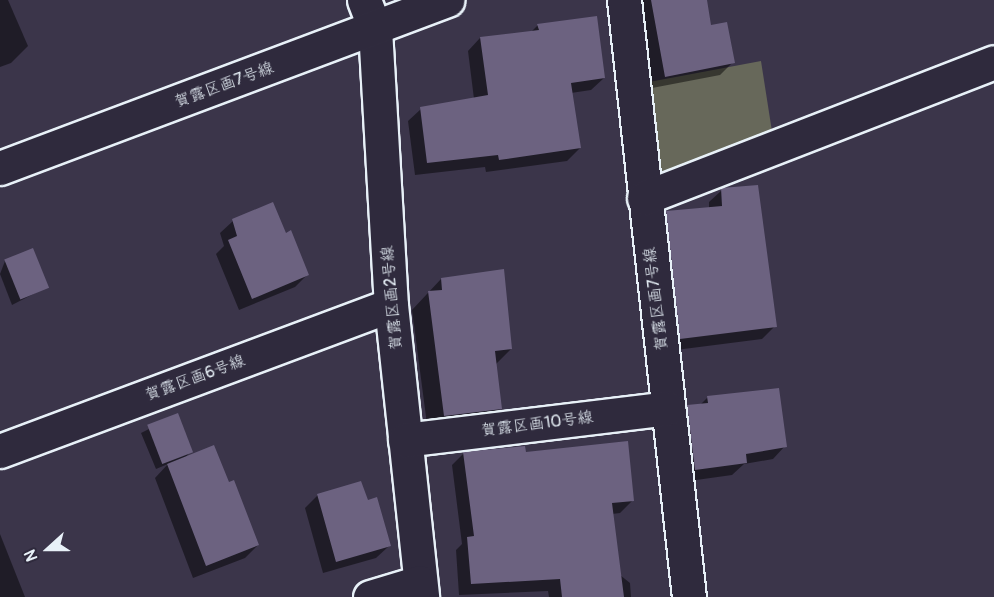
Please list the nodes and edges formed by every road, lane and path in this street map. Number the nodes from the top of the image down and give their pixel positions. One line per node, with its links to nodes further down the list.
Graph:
1 (448, 0): 3 (street, 賀露区画7号線)
2 (624, 0): 6 (street, 賀露区画7号線)
3 (369, 14): 5 (street, 賀露区画7号線); 7 (street, 賀露区画2号線)
4 (994, 62): 6 (street)
5 (0, 168)
6 (644, 198): 8 (street, 賀露区画7号線)
7 (391, 305): 9 (street, 賀露区画2号線); 10 (street, 賀露区画6号線)
8 (668, 408): 9 (street, 賀露区画10号線); 13 (street, 賀露区画7号線)
9 (405, 440): 11 (street, 賀露区画2号線)
10 (0, 451)
11 (421, 590): 12 (street)
12 (370, 597)
13 (689, 597)

